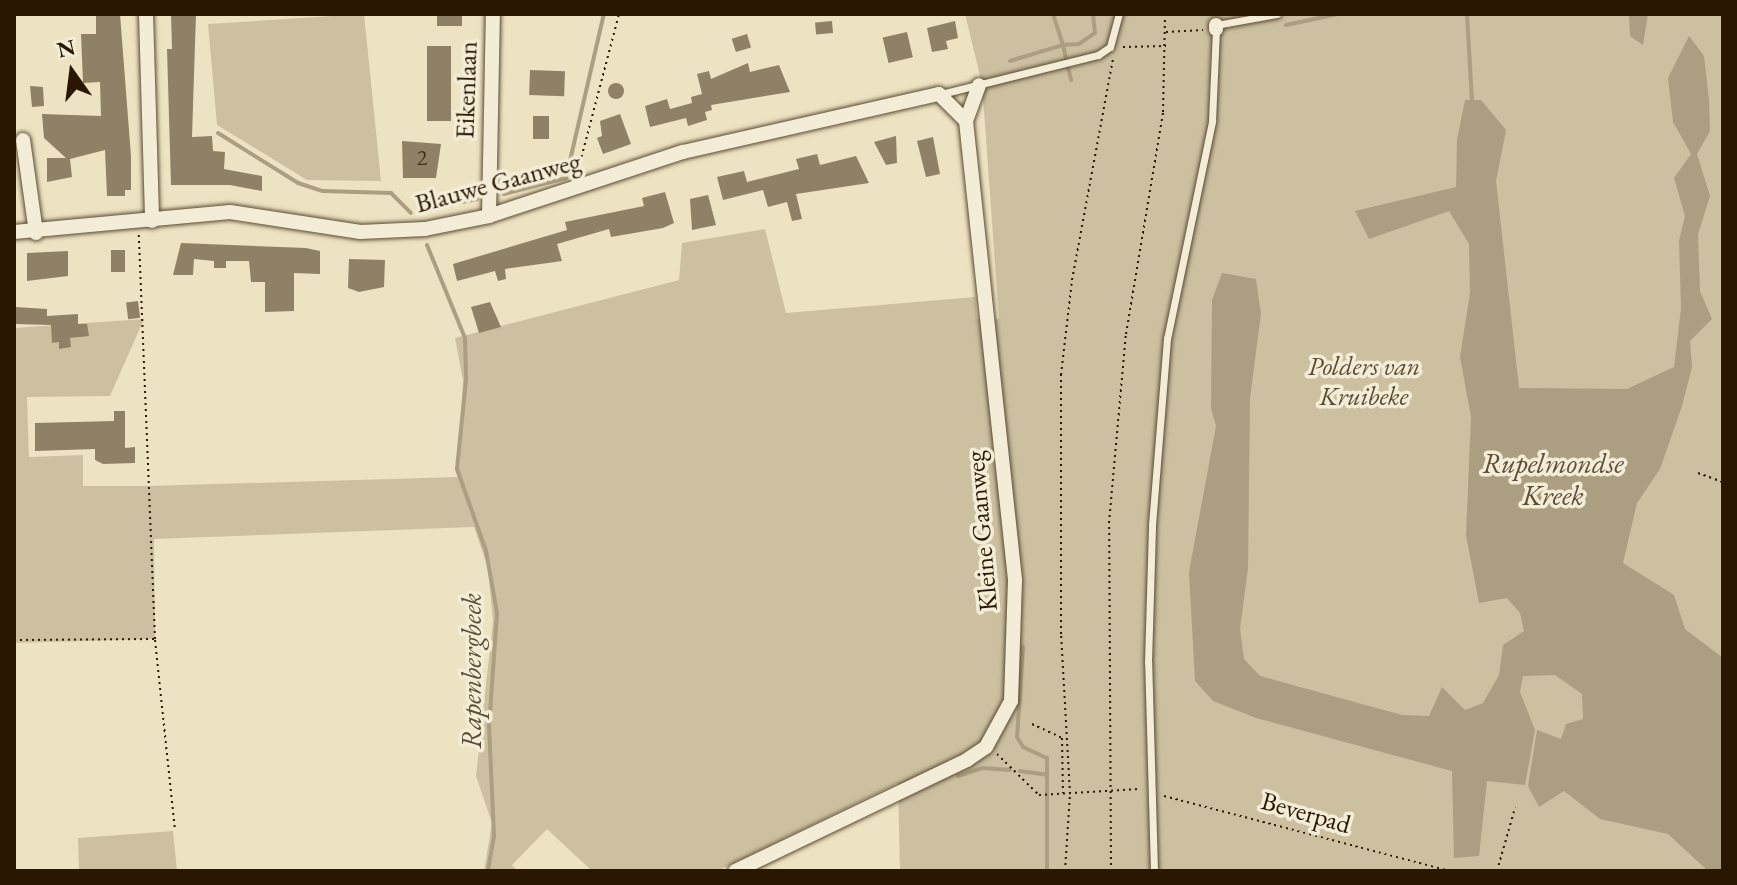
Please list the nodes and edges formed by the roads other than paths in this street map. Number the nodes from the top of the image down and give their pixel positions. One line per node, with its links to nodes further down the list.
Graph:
1 (146, 14): 11 (street)
2 (493, 14): 10 (street, Eikenlaan)
3 (1119, 14): 6 (lane)
4 (1277, 14): 5 (lane)
5 (1216, 21): 15 (lane)
6 (979, 85): 7 (lane); 8 (street, Kleine Gaanweg)
7 (939, 94): 8 (street); 10 (street, Blauwe Gaanweg)
8 (966, 121): 14 (street, Kleine Gaanweg)
9 (23, 140): 13 (street)
10 (489, 216): 11 (street, Blauwe Gaanweg)
11 (146, 221): 13 (street, Blauwe Gaanweg)
12 (14, 232): 13 (street, Blauwe Gaanweg)
13 (36, 233)
14 (735, 871)
15 (1154, 871)

